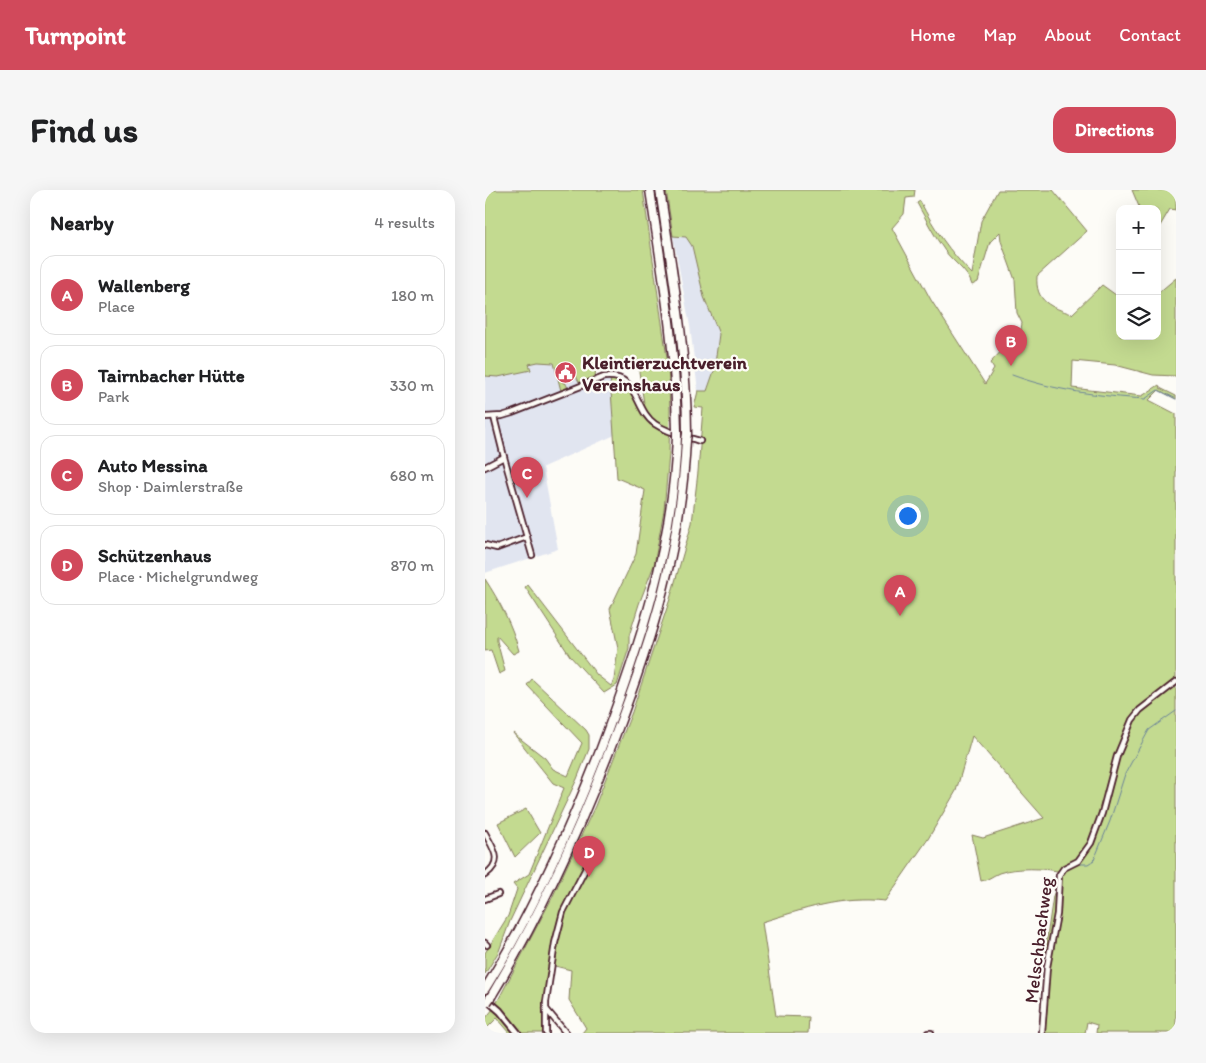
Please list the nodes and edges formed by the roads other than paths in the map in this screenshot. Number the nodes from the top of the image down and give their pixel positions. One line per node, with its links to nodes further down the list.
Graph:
1 (650, 190): 17 (highway)
2 (659, 190): 18 (highway)
3 (494, 416): 4 (street); 5 (street); 6 (street)
4 (485, 417)
5 (700, 441)
6 (504, 458): 7 (street); 8 (street)
7 (485, 467)
8 (527, 537): 9 (street); 10 (street)
9 (485, 545)
10 (532, 555)
11 (1176, 682): 23 (street, Melschbachweg)
12 (485, 833): 14 (street)
13 (591, 860): 19 (street)
14 (485, 875)
15 (498, 894): 16 (street)
16 (485, 899)
17 (485, 989)
18 (487, 1000): 20 (street)
19 (546, 1009): 21 (street); 22 (street)
20 (518, 1033)
21 (546, 1033)
22 (566, 1033)
23 (1042, 1033)

